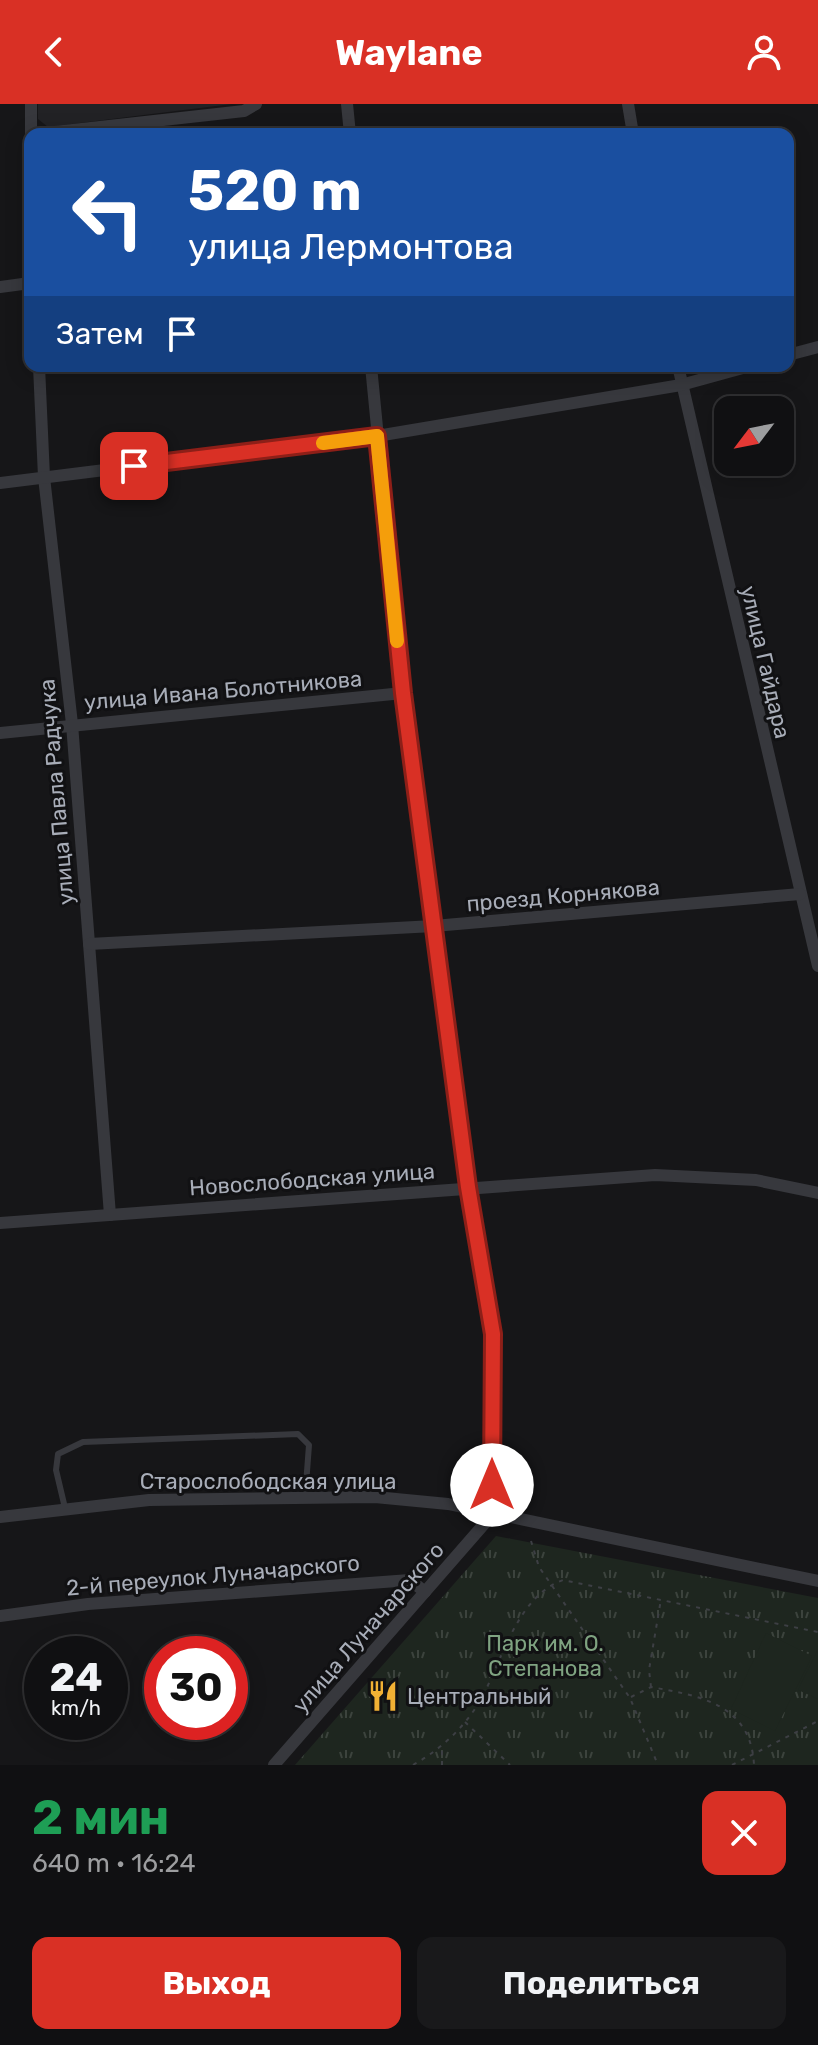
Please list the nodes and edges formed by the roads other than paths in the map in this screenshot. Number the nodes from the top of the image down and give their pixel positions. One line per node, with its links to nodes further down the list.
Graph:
1 (31, 104): 5 (street)
2 (256, 104): 6 (street)
3 (347, 104): 7 (street)
4 (628, 104): 8 (street)
5 (31, 128)
6 (91, 128)
7 (349, 128)
8 (632, 128)
9 (24, 284): 10 (street)
10 (0, 287)
11 (818, 347): 12 (street)
12 (794, 353)
13 (39, 372): 19 (street, улица Павла Радчука)
14 (372, 372): 18 (street)
15 (679, 372): 17 (street, улица Гайдара)
16 (728, 372): 17 (street)
17 (681, 385): 18 (street); 24 (street, улица Гайдара)
18 (377, 436): 19 (street); 21 (street)
19 (44, 477): 20 (street); 22 (street, улица Павла Радчука)
20 (0, 483)
21 (403, 693): 22 (street, улица Ивана Болотникова); 25 (street)
22 (72, 724): 23 (street, улица Ивана Болотникова); 26 (street, улица Павла Радчука)
23 (0, 733)
24 (800, 894): 25 (street, проезд Корнякова); 27 (street, улица Гайдара)
25 (434, 926): 26 (street, проезд Корнякова); 28 (street)
26 (89, 944): 30 (street, улица Павла Радчука)
27 (818, 966)
28 (468, 1187): 29 (street, Новослободская улица); 30 (street, Новослободская улица); 34 (street)
29 (818, 1193)
30 (110, 1215): 31 (street, Новослободская улица)
31 (0, 1223)
32 (305, 1498): 33 (street, Старослободская улица); 33 (lane); 34 (street, Старослободская улица)
33 (65, 1508): 35 (street, Старослободская улица)
34 (492, 1515): 36 (street, Старослободская улица); 37 (street, улица Луначарского)
35 (0, 1517)
36 (818, 1581)
37 (425, 1592): 38 (street, 2-й переулок Луначарского); 39 (street, улица Луначарского)
38 (0, 1616)
39 (274, 1765)

